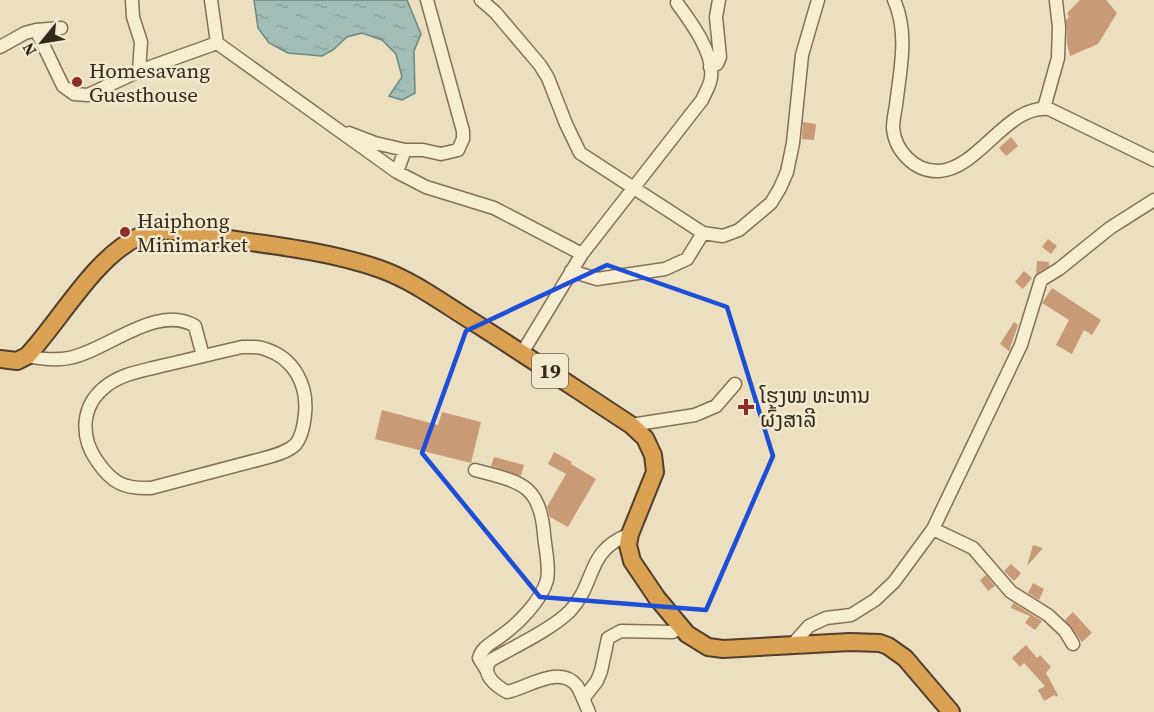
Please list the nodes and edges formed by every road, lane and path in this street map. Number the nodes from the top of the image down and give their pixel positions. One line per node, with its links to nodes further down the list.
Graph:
1 (132, 0): 15 (street)
2 (211, 0): 12 (street)
3 (427, 0): 18 (street)
4 (482, 0): 21 (street)
5 (718, 0): 14 (street)
6 (818, 0): 23 (street)
7 (894, 0): 16 (street)
8 (1056, 1): 16 (street)
9 (677, 3): 14 (street)
10 (61, 28): 11 (street)
11 (36, 30): 13 (street); 15 (street)
12 (217, 43): 15 (street); 17 (street)
13 (0, 47)
14 (710, 67): 21 (street)
15 (139, 71)
16 (1044, 108): 19 (street)
17 (330, 125): 18 (street); 20 (street)
18 (405, 150): 20 (street)
19 (1154, 160)
20 (397, 172): 24 (street)
21 (634, 188): 23 (street); 24 (street)
22 (1154, 200): 33 (street)
23 (703, 233): 25 (street)
24 (582, 255): 25 (street)
25 (571, 271): 26 (street)
26 (522, 353): 27 (highway, 19); 31 (highway, 19)
27 (27, 356): 28 (street); 29 (highway)
28 (203, 356): 28 (street)
29 (0, 359)
30 (735, 384): 31 (street)
31 (631, 425): 34 (highway, 19)
32 (475, 470): 38 (street)
33 (933, 529): 36 (street); 37 (street)
34 (630, 534): 35 (highway, 19); 38 (street)
35 (680, 626): 37 (highway, 19); 39 (street)
36 (1073, 644)
37 (792, 645): 41 (highway, 19)
38 (487, 671): 39 (street)
39 (583, 699): 40 (street)
40 (589, 712)
41 (951, 712)

